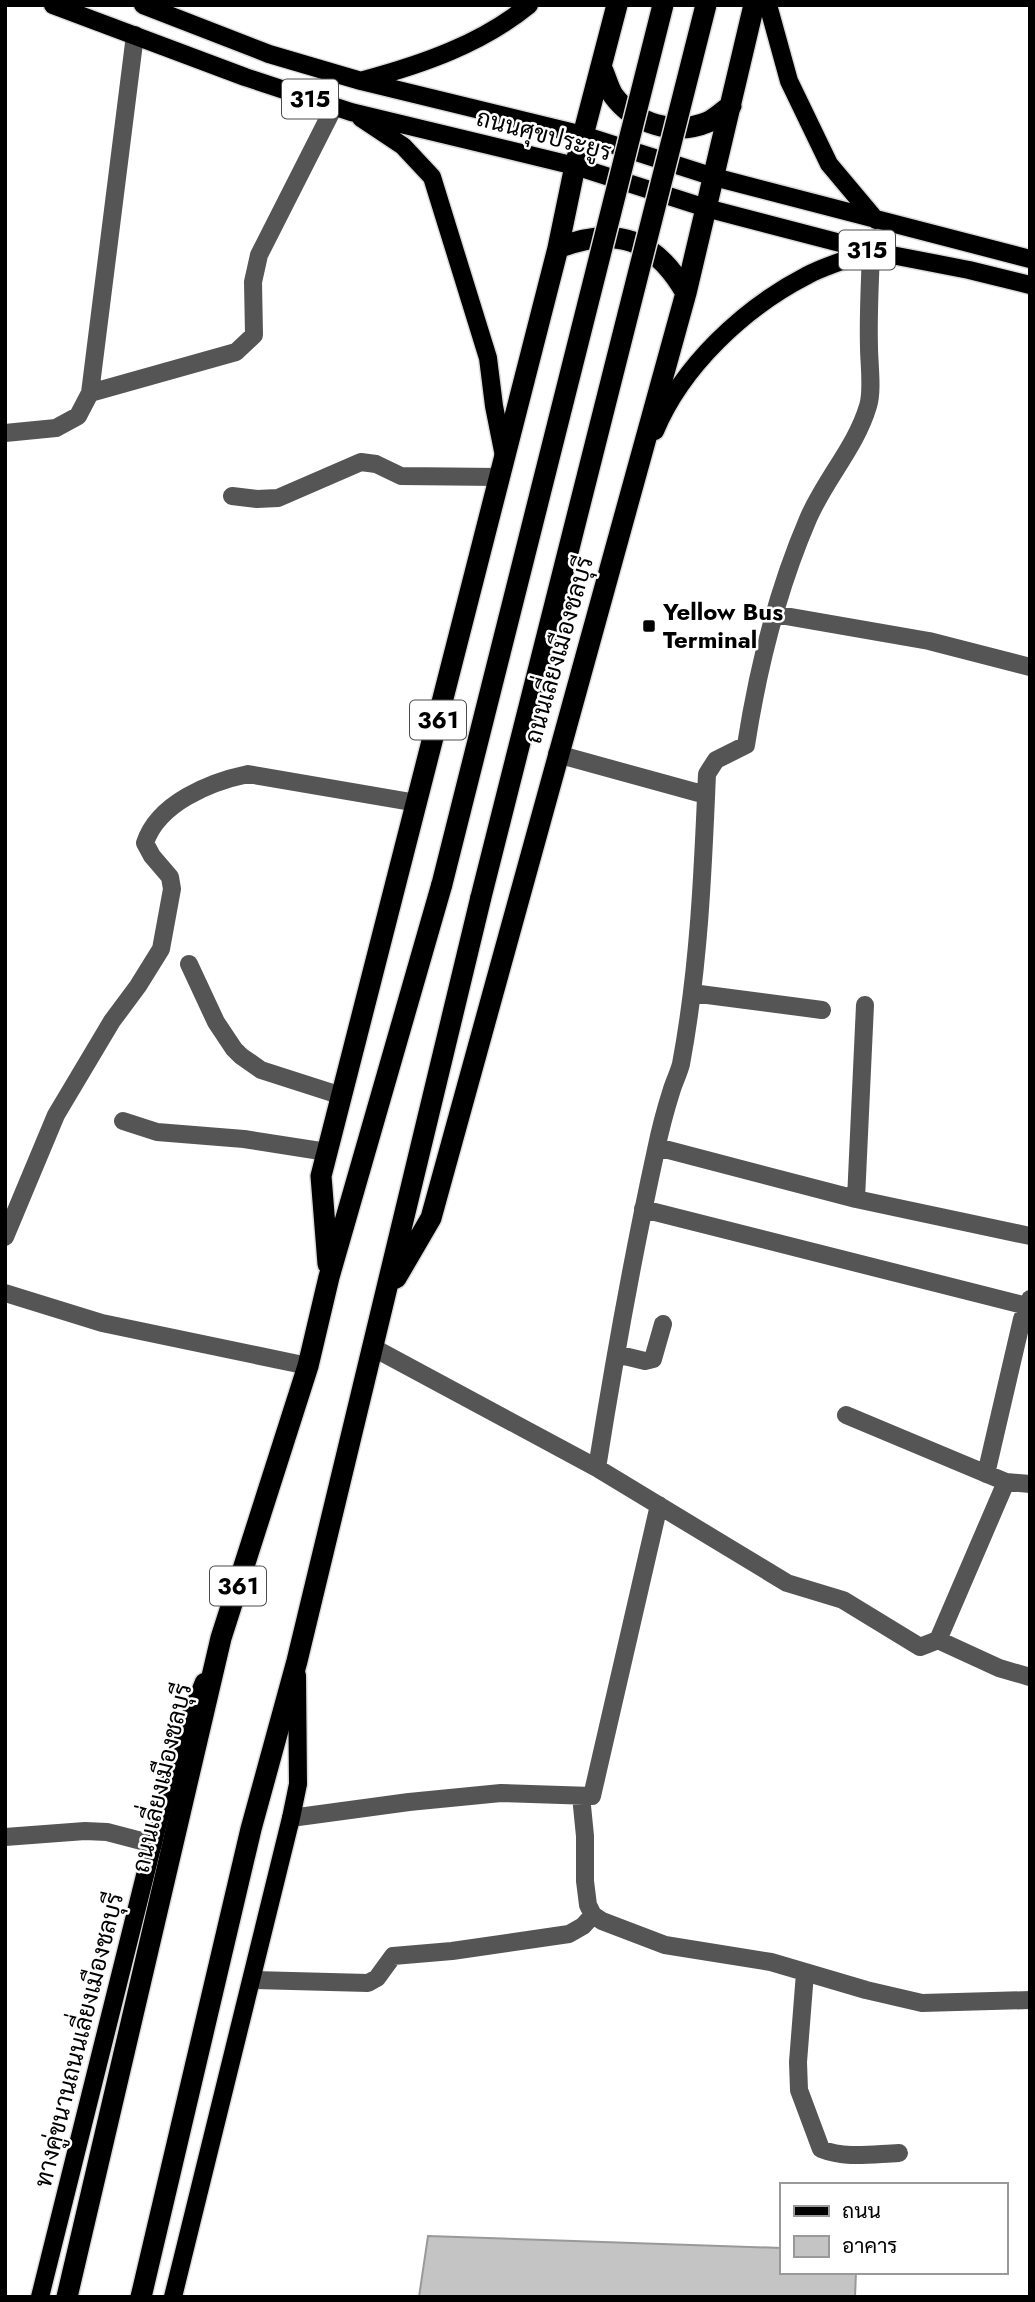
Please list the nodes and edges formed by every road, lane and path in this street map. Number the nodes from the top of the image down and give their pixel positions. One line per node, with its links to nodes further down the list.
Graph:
1 (53, 5): 9 (main road, ถนนศุขประยูร / 315)
2 (529, 5): 11 (main road)
3 (617, 5): 10 (highway, ถนนเลี่ยงเมืองชลบุรี / 361)
4 (663, 5): 47 (highway, ถนนเลี่ยงเมืองชลบุรี / 361, bridge)
5 (706, 5): 49 (highway, ถนนเลี่ยงเมืองชลบุรี, bridge)
6 (754, 5): 12 (highway, ถนนเลี่ยงเมืองชลบุรี)
7 (768, 5): 18 (main road)
8 (155, 7): 11 (main road, ถนนศุขประยูร / 315)
9 (135, 36): 13 (main road, ถนนศุขประยูร / 315); 24 (street)
10 (602, 69): 12 (highway); 14 (highway, ถนนเลี่ยงเมืองชลบุรี / 361)
11 (361, 81): 14 (main road, ถนนศุขประยูร / 315)
12 (731, 106): 16 (highway, ถนนเลี่ยงเมืองชลบุรี)
13 (343, 109): 15 (main road, ถนนศุขประยูร / 315); 24 (street); 26 (main road)
14 (583, 135): 15 (highway, ถนนเลี่ยงเมืองชลบุรี / 361); 16 (main road, ถนนศุขประยูร / 315)
15 (575, 166): 17 (main road, ถนนศุขประยูร / 315); 19 (highway, ถนนเลี่ยงเมืองชลบุรี / 361)
16 (714, 177): 17 (highway, ถนนเลี่ยงเมืองชลบุรี); 18 (main road, ถนนศุขประยูร / 315)
17 (706, 208): 20 (main road, ถนนศุขประยูร / 315); 23 (highway, ถนนเลี่ยงเมืองชลบุรี)
18 (876, 220): 21 (main road, ถนนศุขประยูร / 315)
19 (558, 248): 23 (highway); 26 (highway, ถนนเลี่ยงเมืองชลบุรี / 361)
20 (871, 251): 22 (main road, ถนนศุขประยูร / 315); 28 (main road); 30 (street)
21 (1030, 259)
22 (1030, 285)
23 (686, 293): 28 (highway, ถนนเลี่ยงเมืองชลบุรี)
24 (90, 393): 25 (street)
25 (5, 433)
26 (504, 456): 27 (highway, ถนนเลี่ยงเมืองชลบุรี / 361)
27 (499, 477): 29 (street); 34 (highway, ถนนเลี่ยงเมืองชลบุรี / 361)
28 (635, 480): 32 (highway, ถนนเลี่ยงเมืองชลบุรี)
29 (232, 496)
30 (774, 614): 31 (street); 33 (street)
31 (1030, 667)
32 (557, 754): 33 (street); 49 (highway, ถนนเลี่ยงเมืองชลบุรี)
33 (706, 794): 36 (street)
34 (417, 803): 39 (highway, ถนนเลี่ยงเมืองชลบุรี / 361); 45 (street)
35 (188, 964): 39 (street)
36 (692, 993): 38 (street); 41 (street)
37 (865, 1004): 43 (street)
38 (822, 1010)
39 (342, 1096): 42 (highway, ถนนเลี่ยงเมืองชลบุรี / 361)
40 (123, 1121): 42 (street)
41 (657, 1147): 43 (street); 44 (street)
42 (327, 1152): 47 (highway, ถนนเลี่ยงเมืองชลบุรี / 361)
43 (856, 1199): 46 (street)
44 (643, 1209): 50 (street); 53 (street)
45 (5, 1237)
46 (1030, 1237)
47 (330, 1277): 54 (highway, ถนนเลี่ยงเมืองชลบุรี / 361)
48 (5, 1293): 54 (street)
49 (384, 1298): 52 (highway, ถนนเลี่ยงเมืองชลบุรี)
50 (1028, 1303): 57 (street)
51 (663, 1324): 53 (street)
52 (372, 1347): 56 (street); 63 (highway, ถนนเลี่ยงเมืองชลบุรี)
53 (616, 1354): 56 (street)
54 (308, 1366): 61 (highway, ถนนเลี่ยงเมืองชลบุรี / 361)
55 (846, 1415): 57 (street)
56 (597, 1468): 60 (street)
57 (986, 1474): 58 (street)
58 (1006, 1482): 59 (street); 62 (street)
59 (1030, 1484)
60 (659, 1505): 62 (street); 65 (street)
61 (221, 1638): 68 (main road, ทางคู่ขนานถนนเลี่ยงเมืองชลบุรี / 361); 75 (highway, ถนนเลี่ยงเมืองชลบุรี / 361)
62 (938, 1640): 64 (street)
63 (297, 1661): 66 (main road); 76 (highway, ถนนเลี่ยงเมืองชลบุรี)
64 (1030, 1677)
65 (581, 1796): 66 (street); 69 (street)
66 (291, 1818): 71 (main road)
67 (5, 1837): 68 (street)
68 (153, 1844): 74 (main road, ทางคู่ขนานถนนเลี่ยงเมืองชลบุรี / 361)
69 (593, 1915): 70 (street); 71 (street)
70 (805, 1973): 72 (street); 73 (street)
71 (252, 1980): 77 (main road)
72 (1030, 2000)
73 (898, 2152)
74 (40, 2297)
75 (67, 2297)
76 (141, 2297)
77 (173, 2297)

